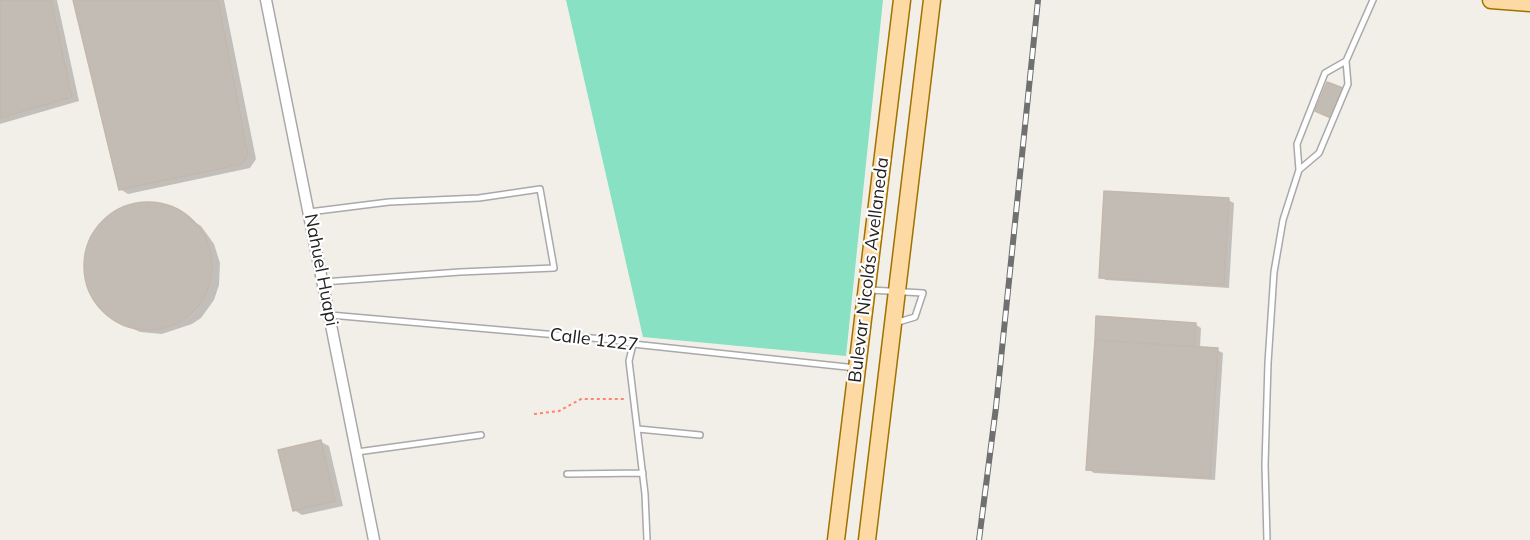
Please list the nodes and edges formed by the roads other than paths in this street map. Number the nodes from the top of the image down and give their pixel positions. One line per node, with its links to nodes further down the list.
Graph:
1 (266, 0): 9 (street, Nahuel Huapi)
2 (902, 0): 11 (main road, Bulevar Nicolás Avellaneda)
3 (932, 0): 12 (main road, Bulevar Nicolás Avellaneda)
4 (1373, 0): 7 (lane)
5 (1491, 0): 6 (main road)
6 (1530, 3)
7 (1346, 61): 8 (lane); 8 (lane)
8 (1299, 170): 27 (lane)
9 (309, 212): 10 (street, Nahuel Huapi); 10 (lane)
10 (323, 282): 13 (street, Nahuel Huapi)
11 (867, 290): 12 (lane); 16 (main road, Bulevar Nicolás Avellaneda)
12 (898, 293): 14 (main road, Bulevar Nicolás Avellaneda); 14 (lane)
13 (330, 315): 15 (lane, Calle 1227); 20 (street, Nahuel Huapi)
14 (894, 323): 26 (main road, Bulevar Nicolás Avellaneda)
15 (633, 344): 16 (lane, Calle 1227); 17 (lane)
16 (857, 368): 25 (main road, Bulevar Nicolás Avellaneda)
17 (638, 429): 19 (lane); 21 (lane)
18 (481, 435): 20 (lane)
19 (700, 435)
20 (357, 452): 23 (street, Nahuel Huapi)
21 (643, 473): 22 (lane); 24 (lane)
22 (567, 474)
23 (374, 540)
24 (647, 540)
25 (836, 540)
26 (867, 540)
27 (1267, 540)

